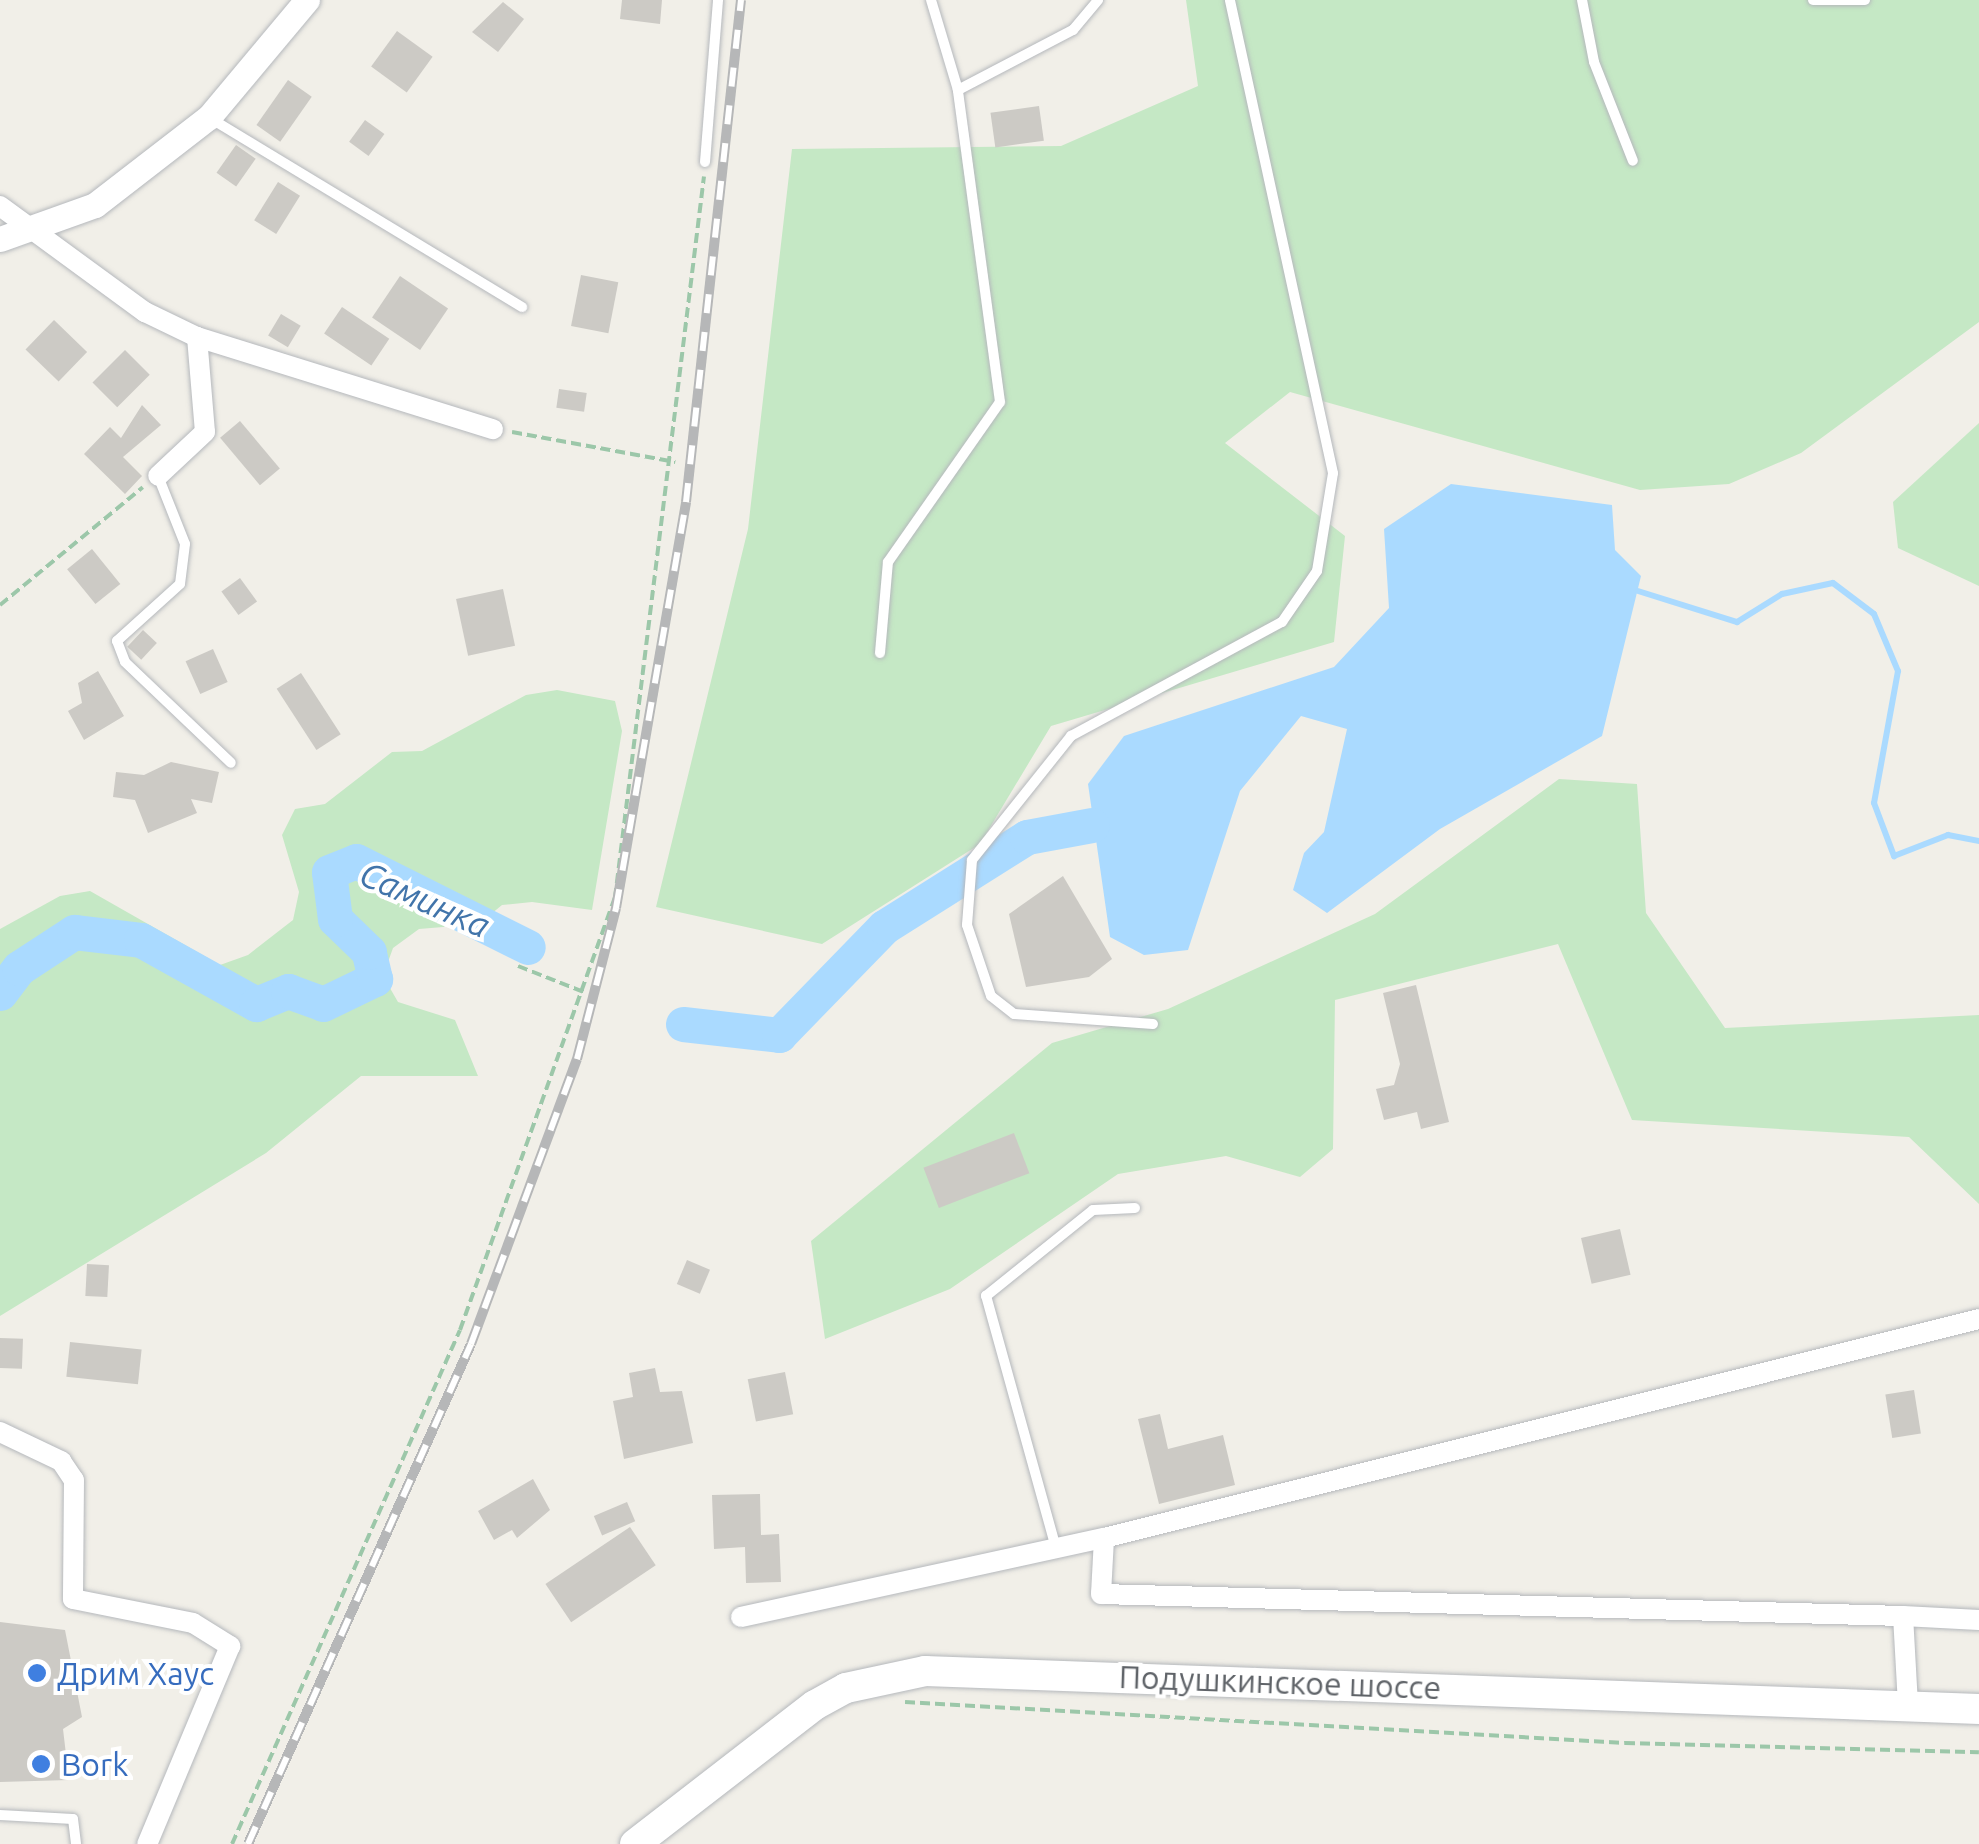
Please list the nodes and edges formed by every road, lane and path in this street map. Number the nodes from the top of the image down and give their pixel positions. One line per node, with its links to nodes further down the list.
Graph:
1 (307, 0): 10 (street)
2 (718, 0): 11 (lane)
3 (931, 0): 9 (lane)
4 (1098, 0): 9 (lane)
5 (1230, 0): 26 (lane)
6 (1582, 0): 12 (lane)
7 (1813, 0): 8 (lane)
8 (1865, 0)
9 (958, 90): 22 (lane)
10 (209, 117): 14 (street); 16 (lane)
11 (705, 162): 19 (path)
12 (1633, 162)
13 (0, 206): 14 (street)
14 (34, 229): 15 (street); 17 (street)
15 (0, 239)
16 (522, 307)
17 (197, 337): 18 (street); 20 (street)
18 (493, 429): 19 (path)
19 (674, 462): 25 (path)
20 (158, 476): 21 (path); 23 (lane)
21 (0, 605)
22 (880, 652)
23 (231, 762)
24 (518, 966): 25 (path)
25 (584, 992): 42 (path)
26 (1153, 1024)
27 (1134, 1208): 31 (lane)
28 (1979, 1319): 30 (street)
29 (0, 1432): 41 (street)
30 (1104, 1538): 31 (street); 32 (street)
31 (1056, 1548): 33 (street)
32 (1903, 1616): 34 (street); 36 (street)
33 (741, 1617)
34 (1979, 1620)
35 (899, 1702): 38 (path)
36 (1908, 1705): 37 (main road, Подушкинское шоссе); 43 (main road, Подушкинское шоссе)
37 (1979, 1709)
38 (1979, 1752)
39 (0, 1815): 40 (lane)
40 (76, 1844)
41 (147, 1844)
42 (232, 1844)
43 (635, 1844)

